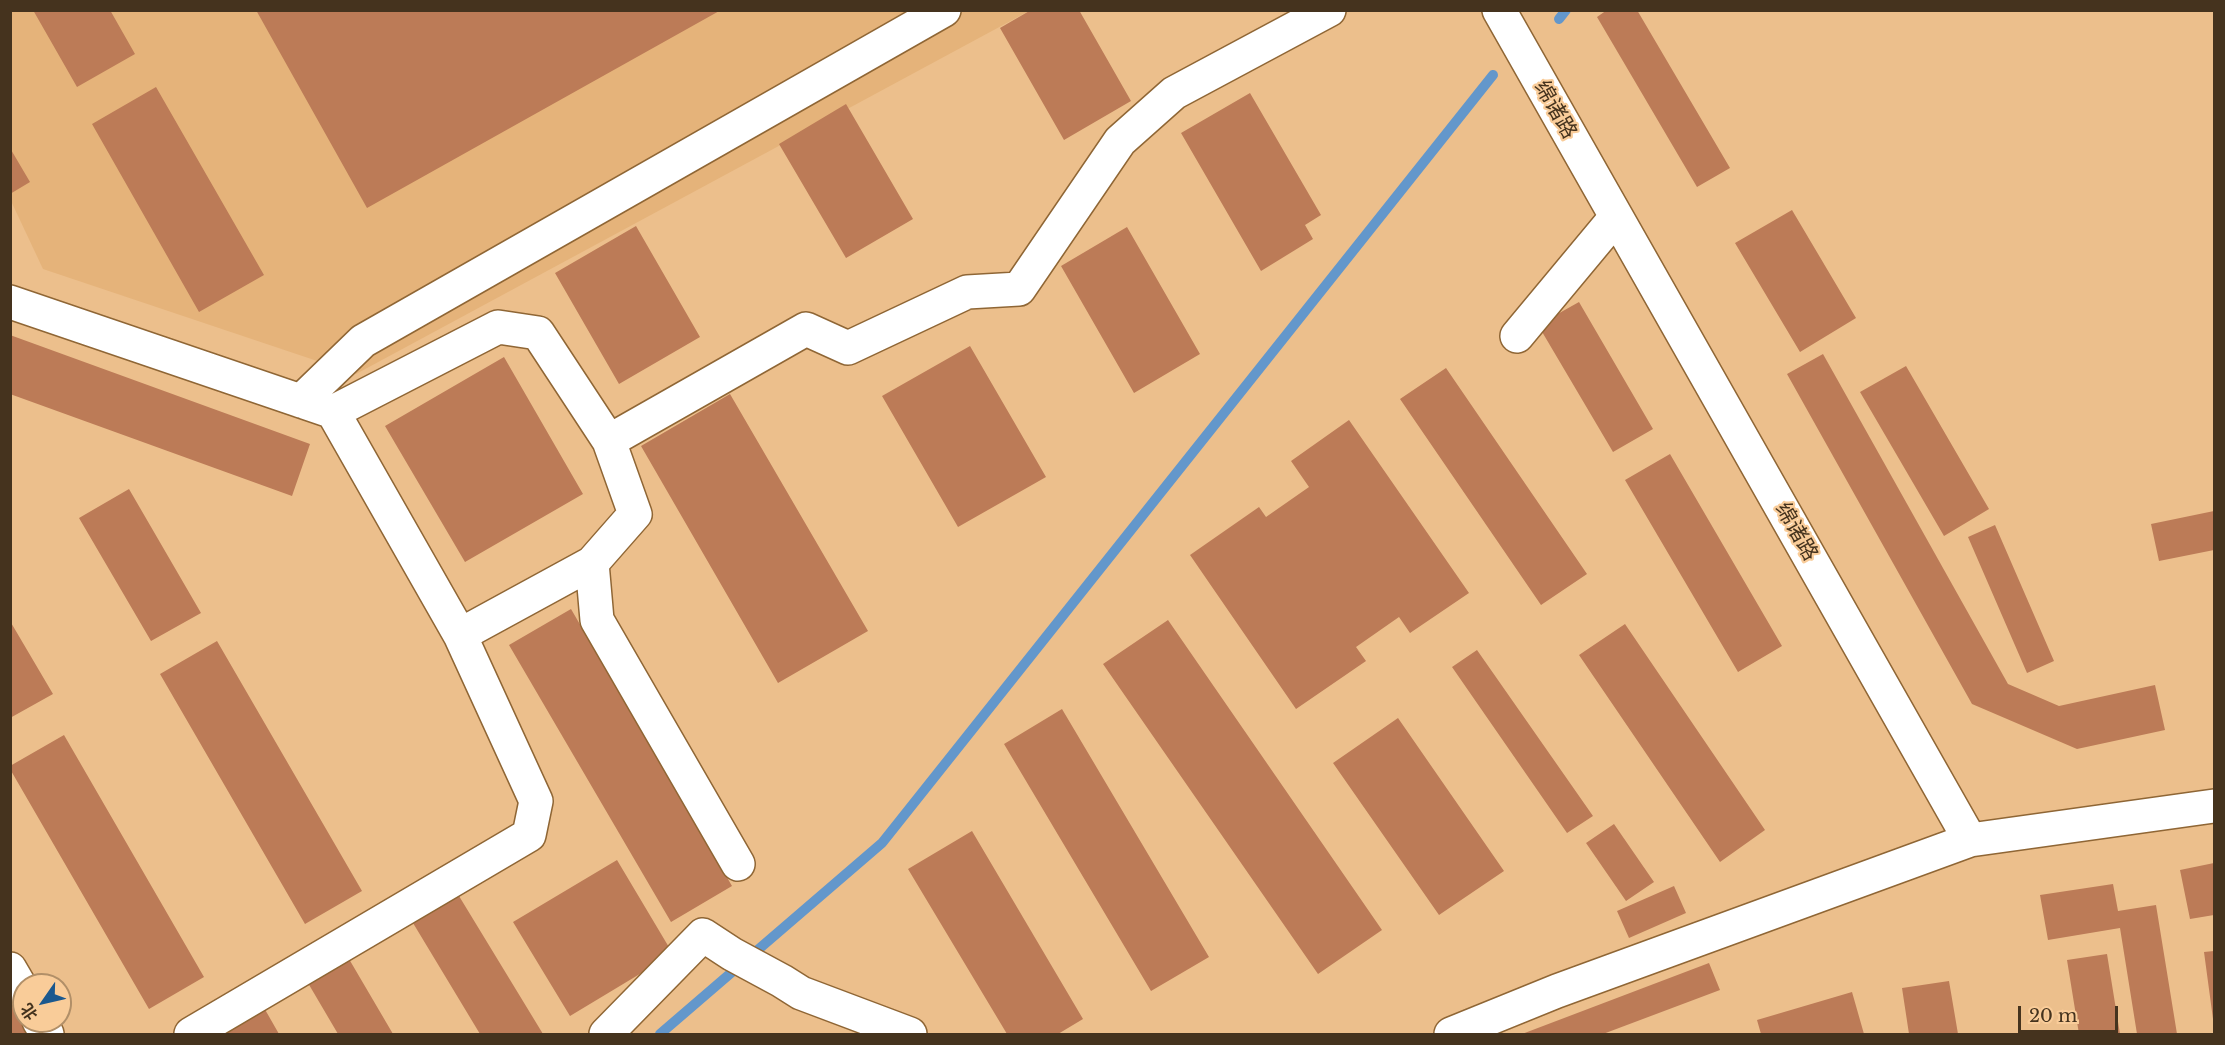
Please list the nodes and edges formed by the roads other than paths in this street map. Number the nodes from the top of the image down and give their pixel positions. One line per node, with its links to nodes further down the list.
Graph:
1 (944, 10): 7 (street)
2 (1329, 10): 9 (street)
3 (1499, 10): 4 (street, 绵诸路)
4 (1616, 217): 6 (street); 13 (street, 绵诸路)
5 (10, 302): 7 (street)
6 (1517, 336)
7 (301, 401): 8 (street)
8 (333, 412): 9 (street); 11 (street)
9 (609, 441): 10 (street)
10 (592, 563): 11 (street); 14 (street)
11 (460, 635): 15 (street)
12 (2214, 806): 13 (street)
13 (1970, 840): 18 (street)
14 (738, 864)
15 (191, 1035)
16 (606, 1035): 17 (street)
17 (910, 1035)
18 (1451, 1035)

